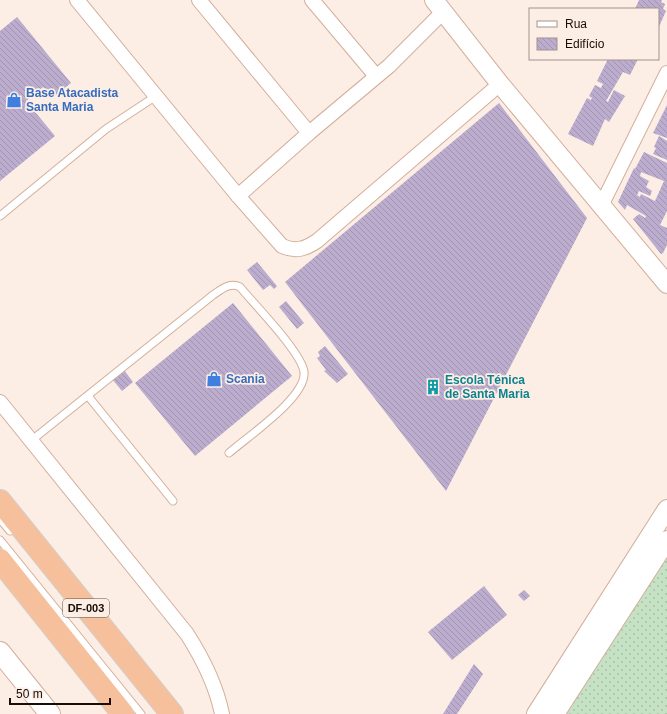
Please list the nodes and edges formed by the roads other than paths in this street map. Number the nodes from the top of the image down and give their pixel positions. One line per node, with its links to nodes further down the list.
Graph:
1 (199, 0): 9 (street)
2 (312, 0): 6 (street)
3 (81, 1): 8 (street)
4 (438, 6): 6 (street); 7 (street)
5 (667, 73): 11 (street)
6 (376, 76): 9 (street)
7 (500, 84): 10 (street); 11 (street)
8 (156, 96): 10 (street); 12 (lane)
9 (309, 133): 10 (street)
10 (238, 196)
11 (602, 204): 13 (street)
12 (0, 216)
13 (666, 280)
14 (88, 396): 16 (lane); 17 (lane); 19 (lane)
15 (0, 402): 16 (street)
16 (32, 440): 31 (street)
17 (229, 453)
18 (0, 501): 30 (highway, DF-003)
19 (173, 501)
20 (667, 509): 32 (street)
21 (0, 519): 22 (lane)
22 (15, 536)
23 (0, 540): 29 (lane)
24 (667, 540): 33 (street)
25 (0, 560): 28 (highway, DF-003)
26 (0, 652): 27 (main road)
27 (50, 714)
28 (123, 714)
29 (141, 714)
30 (172, 714)
31 (222, 714)
32 (536, 714)
33 (555, 714)

